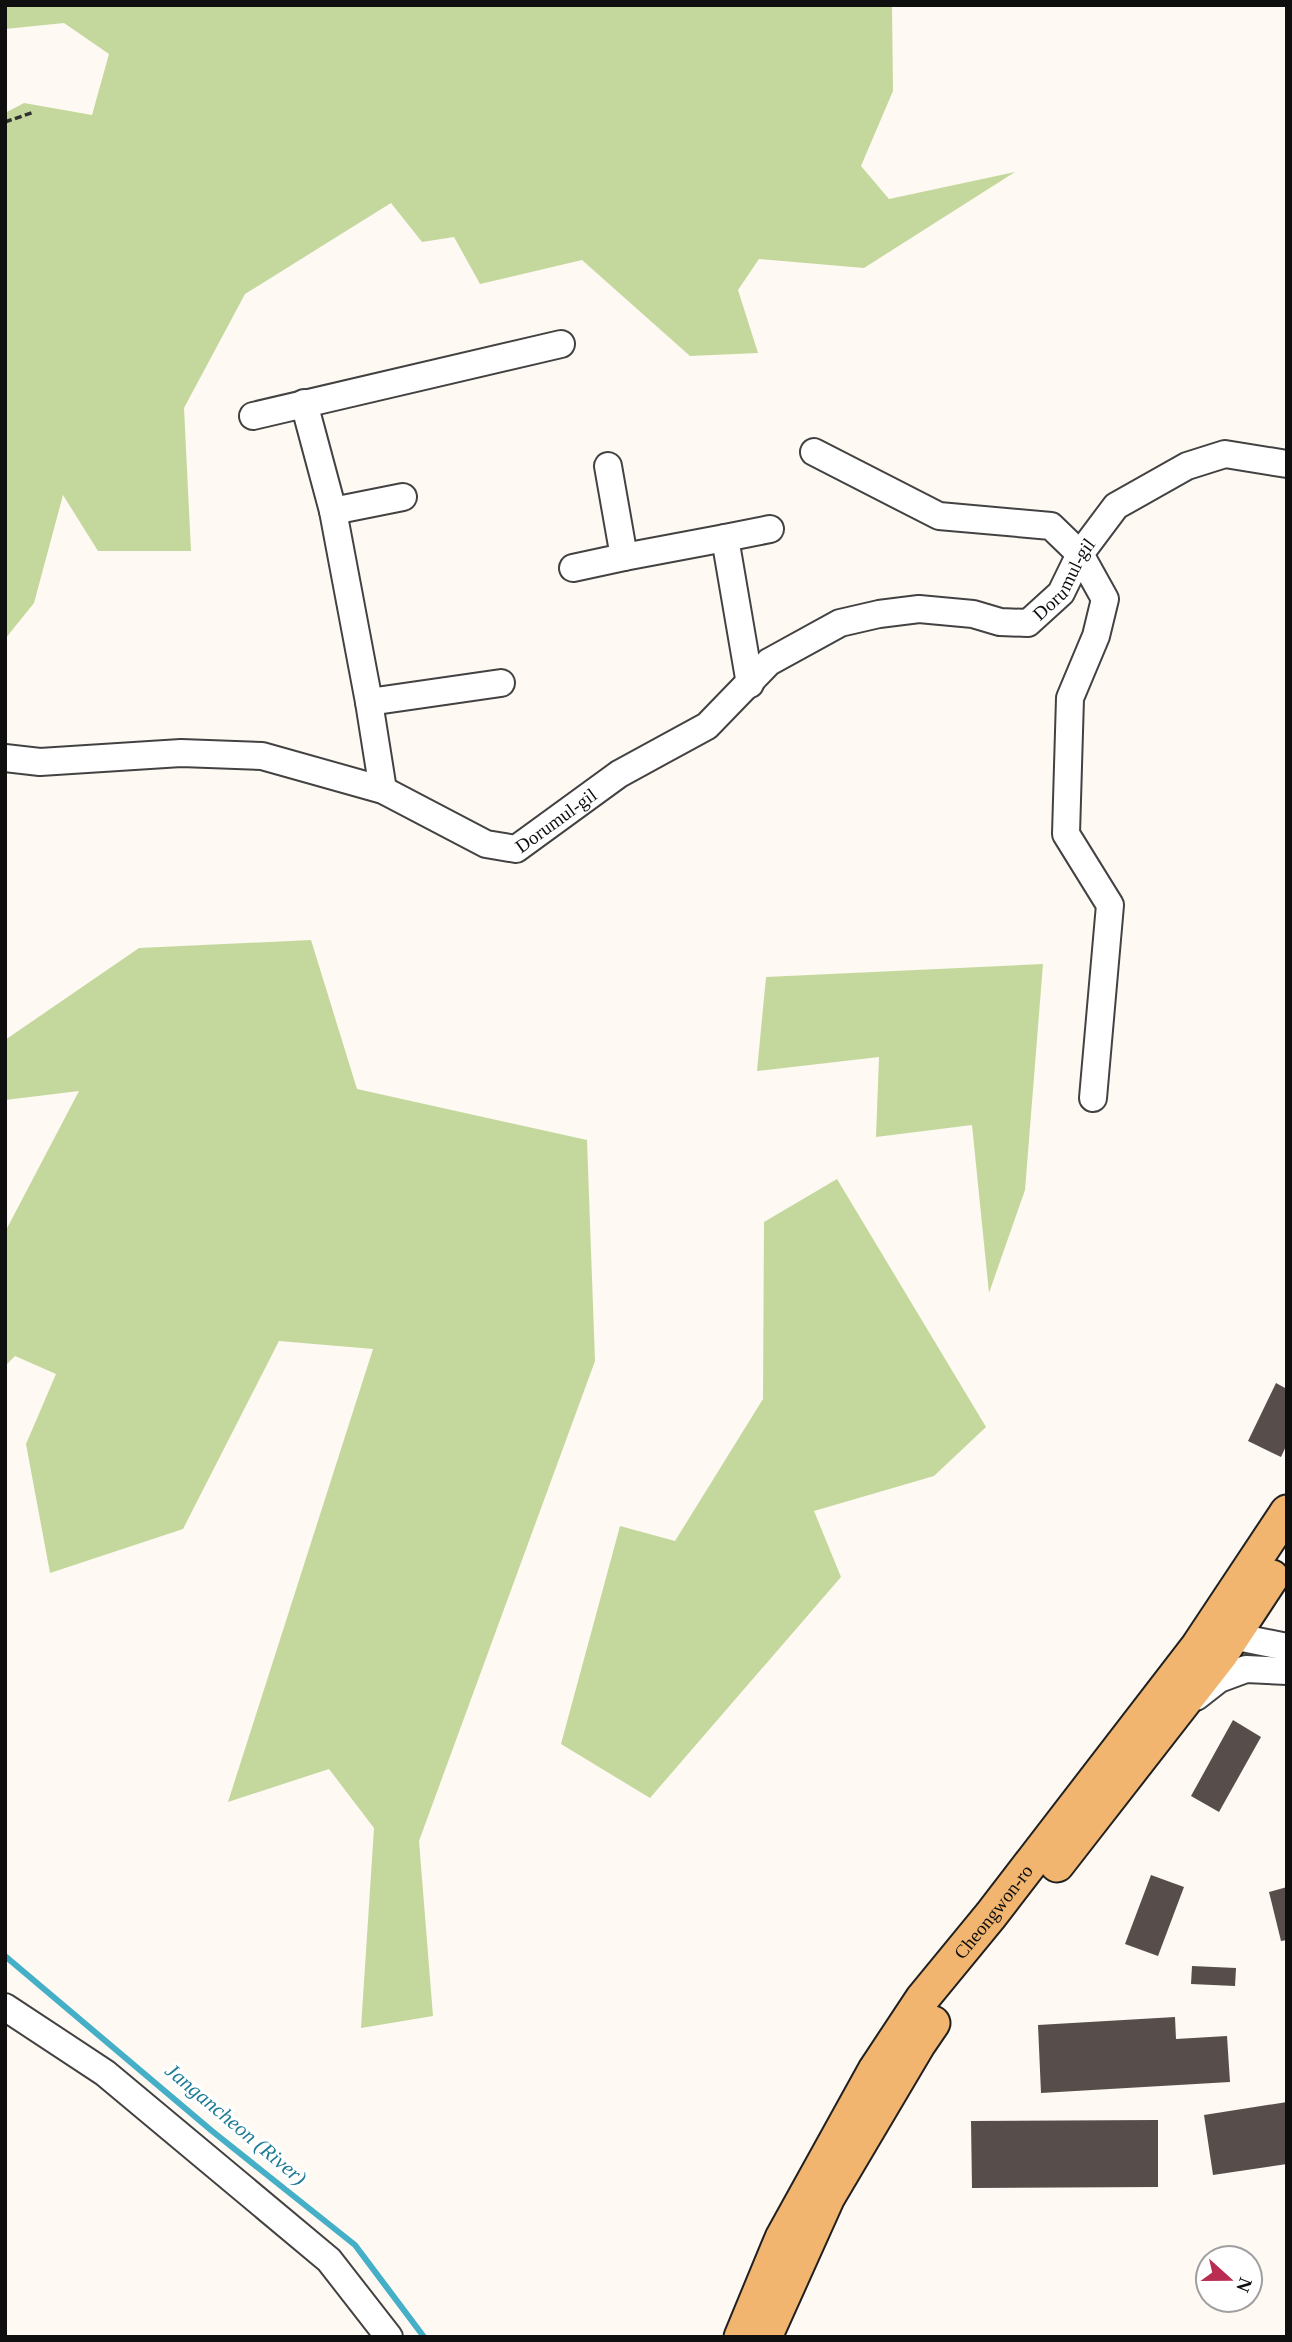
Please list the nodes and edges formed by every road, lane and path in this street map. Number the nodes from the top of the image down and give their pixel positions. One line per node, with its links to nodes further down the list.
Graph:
1 (33, 112): 2 (path)
2 (5, 122)
3 (561, 344): 4 (street)
4 (304, 403): 5 (street); 10 (street)
5 (253, 416)
6 (814, 452): 13 (street)
7 (1287, 464): 13 (street, Dorumul-gil)
8 (608, 466): 14 (street)
9 (403, 497): 10 (street)
10 (332, 511): 18 (street)
11 (770, 528): 12 (street)
12 (724, 538): 14 (street); 17 (street)
13 (1080, 554): 17 (street, Dorumul-gil); 21 (street)
14 (624, 557): 15 (street)
15 (573, 568)
16 (500, 683): 18 (street)
17 (750, 684): 20 (street, Dorumul-gil)
18 (369, 702): 20 (street)
19 (5, 758): 20 (street, Dorumul-gil)
20 (383, 790)
21 (1093, 1098)
22 (1287, 1512): 24 (main road, Cheongwon-ro)
23 (1287, 1555): 24 (main road, Cheongwon-ro)
24 (1216, 1642): 25 (street); 26 (street); 27 (main road, Cheongwon-ro); 30 (main road, Cheongwon-ro)
25 (1287, 1647)
26 (1287, 1670): 27 (street)
27 (1181, 1709): 31 (main road, Cheongwon-ro)
28 (5, 2007): 29 (street)
29 (390, 2337)
30 (741, 2337)
31 (765, 2337)

